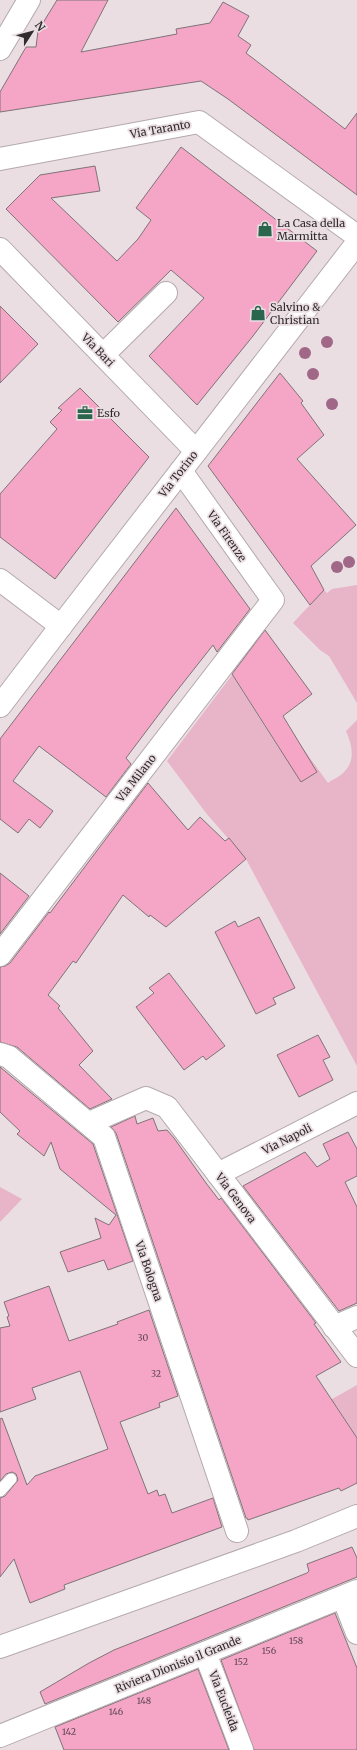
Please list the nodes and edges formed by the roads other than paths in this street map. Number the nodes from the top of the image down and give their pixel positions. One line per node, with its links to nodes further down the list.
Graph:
1 (29, 0): 2 (street)
2 (0, 49)
3 (0, 159): 4 (street, Via Taranto)
4 (357, 236)
5 (357, 243): 9 (street, Via Torino)
6 (0, 249): 8 (street, Via Bari)
7 (166, 293): 8 (street)
8 (103, 355): 9 (street, Via Bari)
9 (196, 451): 10 (street, Via Torino)
10 (180, 471): 12 (street, Via Firenze); 13 (street, Via Torino)
11 (0, 580): 13 (street)
12 (273, 600): 15 (street, Via Milano)
13 (61, 626): 14 (street, Via Torino)
14 (0, 706)
15 (0, 955)
16 (0, 1054): 18 (street, Via Bologna)
17 (357, 1104): 19 (street, Via Napoli)
18 (89, 1123): 19 (street, Via Genova); 26 (street, Via Bologna)
19 (218, 1174): 21 (street, Via Genova)
20 (357, 1317): 21 (street)
21 (334, 1327): 22 (street, Via Genova)
22 (357, 1356)
23 (10, 1479): 24 (lane)
24 (0, 1491)
25 (357, 1516): 29 (street)
26 (237, 1531)
27 (350, 1594): 28 (street); 30 (street, Riviera Dionisio il Grande)
28 (357, 1633)
29 (0, 1647)
30 (205, 1653): 31 (street, Riviera Dionisio il Grande); 32 (street, Via Eucleida)
31 (0, 1736)
32 (242, 1750)

